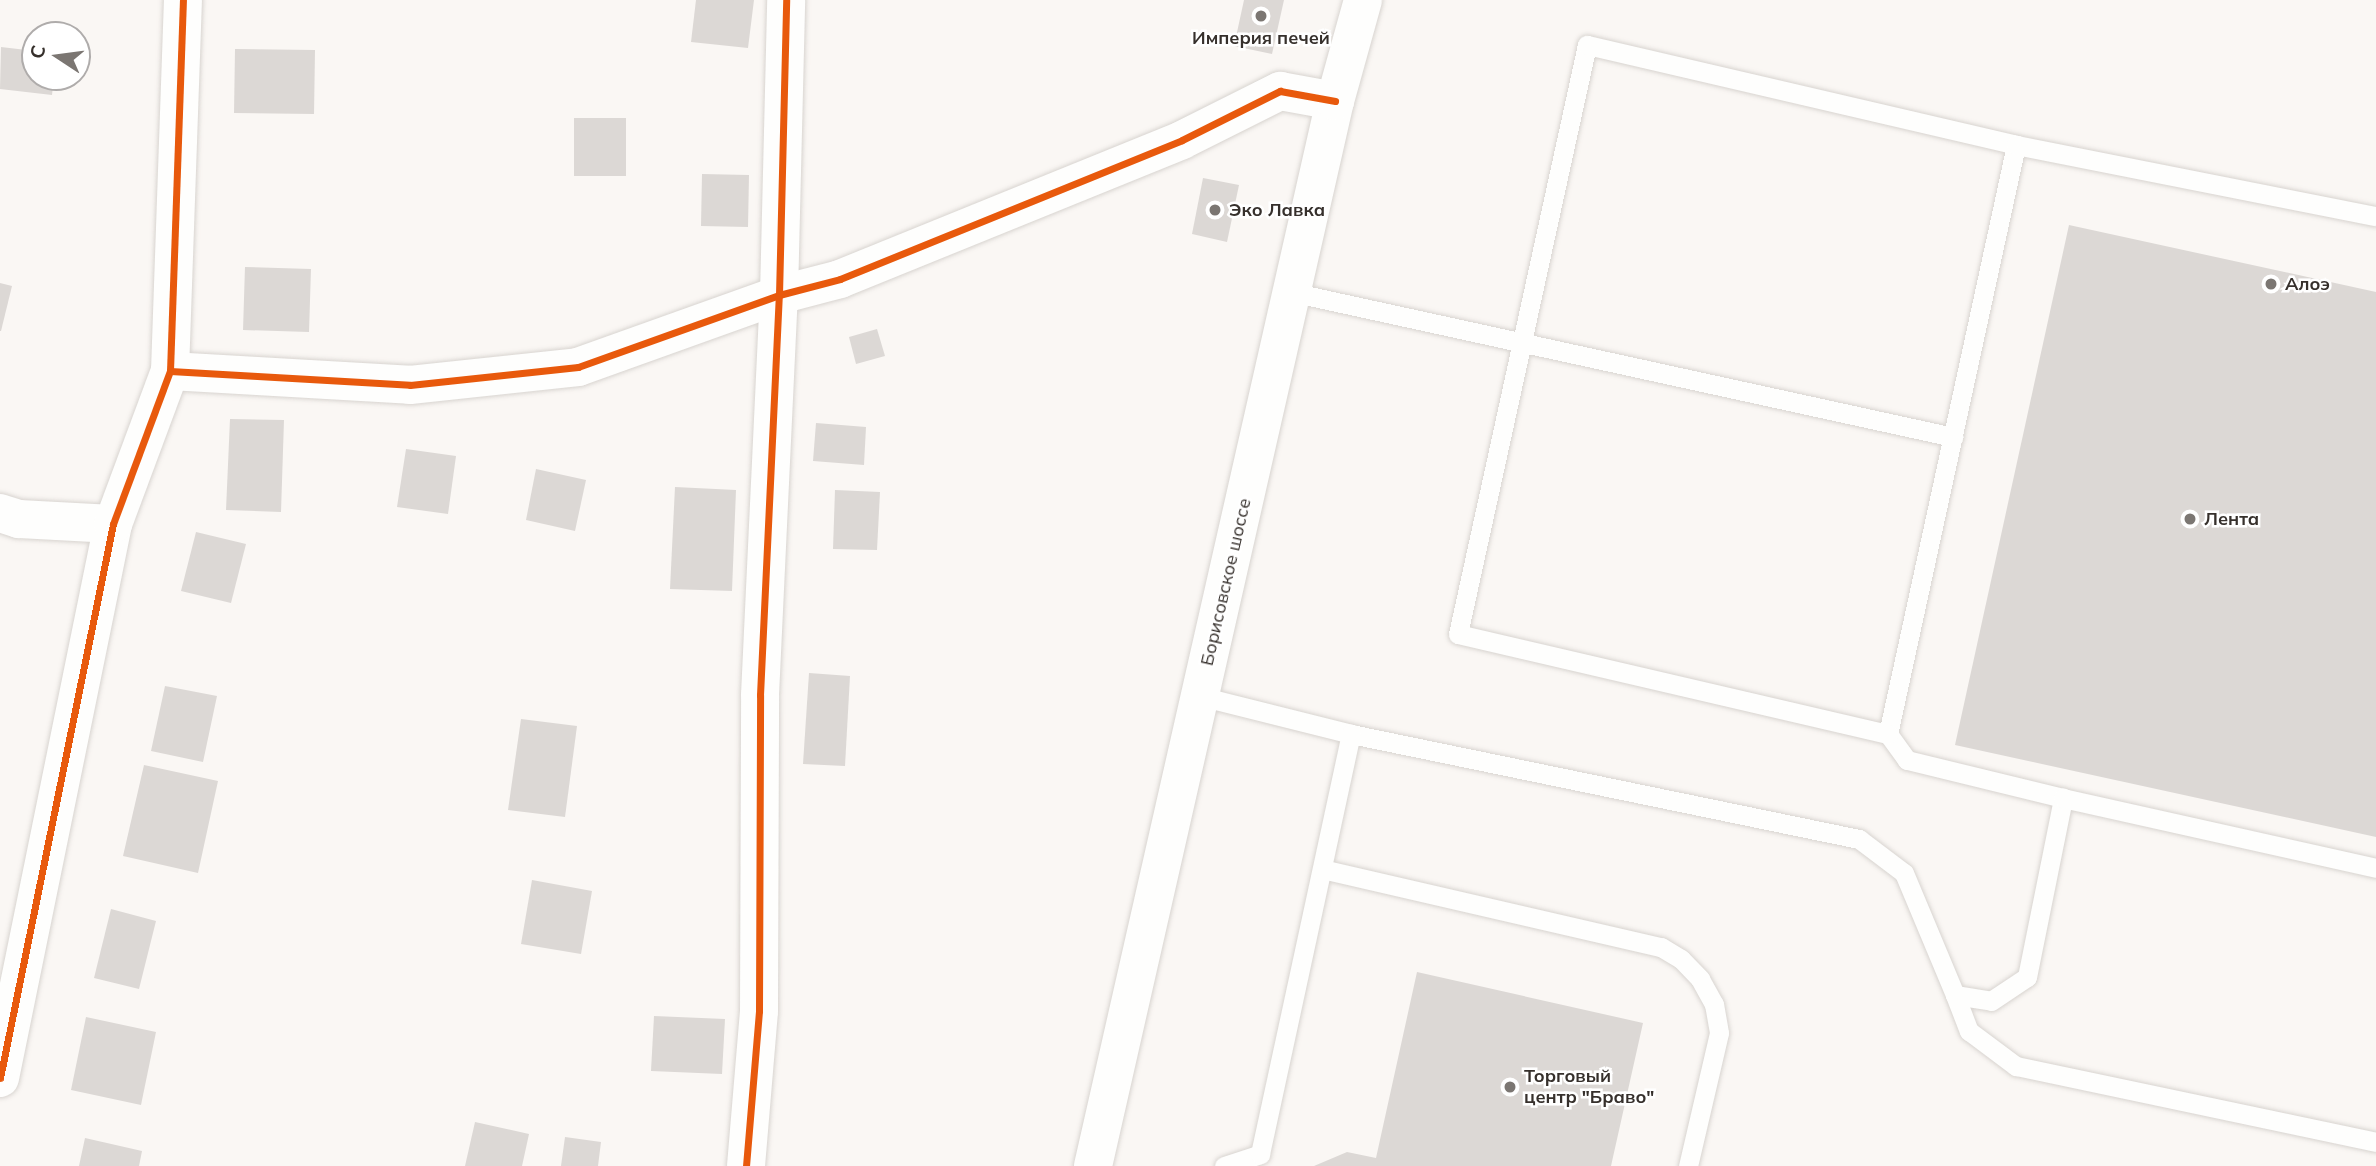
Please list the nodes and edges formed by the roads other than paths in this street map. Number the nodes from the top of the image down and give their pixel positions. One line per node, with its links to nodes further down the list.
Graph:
1 (183, 0): 10 (street)
2 (786, 0): 8 (street)
3 (1363, 0): 4 (street, Борисовское шоссе)
4 (1335, 101): 7 (street, Борисовское шоссе); 8 (street)
5 (2016, 145): 6 (lane); 9 (lane); 11 (lane)
6 (2376, 216)
7 (1291, 292): 9 (lane); 14 (street, Борисовское шоссе)
8 (779, 295): 10 (street); 23 (street)
9 (1522, 342): 11 (lane); 16 (lane)
10 (170, 371): 13 (street)
11 (1952, 437): 16 (lane)
12 (0, 513): 13 (street)
13 (113, 524): 21 (street)
14 (1200, 695): 15 (lane); 24 (street, Борисовское шоссе)
15 (1351, 734): 19 (lane); 20 (lane)
16 (1888, 734): 17 (lane)
17 (2063, 798): 18 (lane); 20 (lane)
18 (2376, 868)
19 (1322, 869): 25 (lane); 26 (lane)
20 (1955, 995): 22 (lane)
21 (0, 1078)
22 (2376, 1142)
23 (746, 1166)
24 (1093, 1166)
25 (1224, 1166)
26 (1688, 1166)

